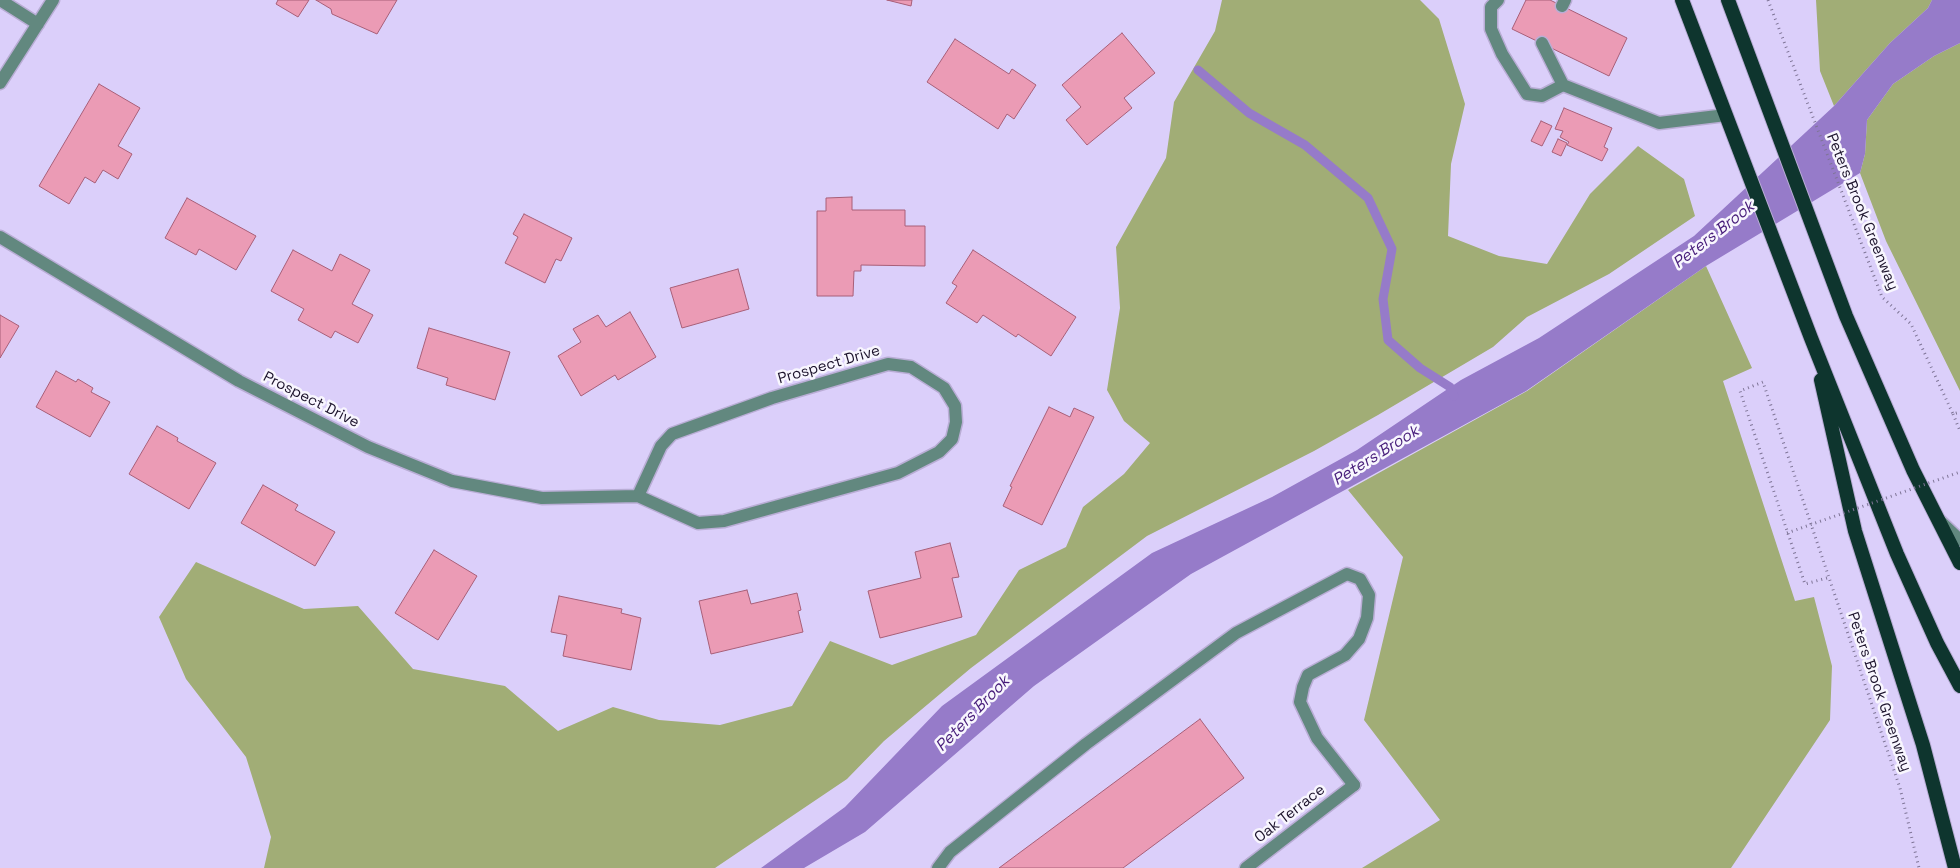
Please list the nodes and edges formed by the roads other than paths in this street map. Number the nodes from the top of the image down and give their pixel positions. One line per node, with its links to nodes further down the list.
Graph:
1 (0, 0): 6 (street)
2 (53, 0): 6 (street)
3 (1498, 0): 9 (street)
4 (1682, 0): 10 (highway)
5 (1728, 0): 14 (highway)
6 (38, 24): 8 (street)
7 (1542, 44): 9 (street)
8 (0, 83)
9 (1563, 84): 10 (street)
10 (1726, 115): 12 (highway)
11 (0, 237): 13 (street, Prospect Drive)
12 (1811, 338): 17 (highway); 20 (highway)
13 (638, 496): 13 (street, Prospect Drive)
14 (1936, 517): 15 (street); 16 (highway)
15 (1960, 540)
16 (1960, 563)
17 (1960, 686)
18 (938, 868): 19 (street, Oak Terrace)
19 (1246, 868)
20 (1955, 868)

